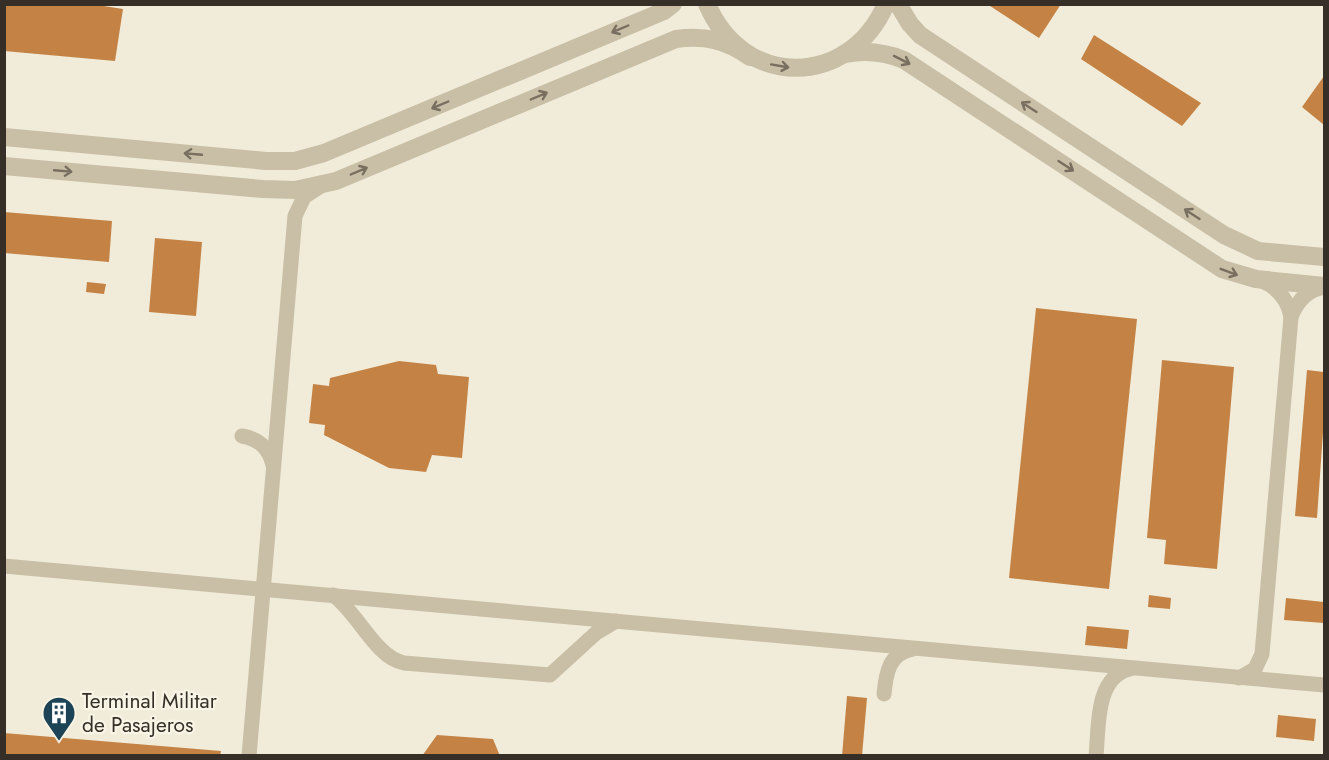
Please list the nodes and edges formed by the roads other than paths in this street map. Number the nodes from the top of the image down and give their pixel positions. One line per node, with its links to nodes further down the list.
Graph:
1 (673, 4): 8 (street, one-way to 8)
2 (706, 4): 6 (street)
3 (886, 4): 5 (street)
4 (898, 4): 14 (street, one-way to 4)
5 (846, 54): 6 (street, one-way to 5); 15 (street, one-way to 15)
6 (750, 57): 10 (street, one-way to 6)
7 (4, 137): 8 (street, one-way to 7)
8 (233, 158): 11 (street)
9 (4, 166): 11 (street, one-way to 11)
10 (324, 185): 12 (street); 13 (lane)
11 (228, 186): 12 (street)
12 (263, 189): 13 (lane)
13 (295, 216): 18 (lane)
14 (1324, 257)
15 (1256, 279): 16 (street); 17 (lane)
16 (1324, 286): 17 (lane)
17 (1291, 317): 30 (lane)
18 (279, 408): 19 (lane); 19 (lane)
19 (273, 471): 21 (lane)
20 (4, 566): 21 (lane)
21 (263, 589): 22 (lane); 39 (lane)
22 (333, 595): 23 (lane); 26 (lane)
23 (383, 600): 24 (lane); 26 (lane)
24 (572, 617): 25 (lane); 28 (lane)
25 (616, 621): 27 (lane); 28 (lane)
26 (363, 626): 28 (lane)
27 (859, 643): 29 (lane); 33 (lane)
28 (581, 647)
29 (918, 648): 31 (lane); 33 (lane)
30 (1262, 654): 34 (lane); 35 (lane)
31 (1079, 663): 32 (lane); 38 (lane)
32 (1136, 668): 34 (lane); 38 (lane)
33 (886, 678): 37 (lane)
34 (1239, 678): 35 (lane)
35 (1287, 682): 36 (lane)
36 (1324, 685)
37 (885, 694)
38 (1103, 695): 40 (lane)
39 (249, 756)
40 (1096, 756)

